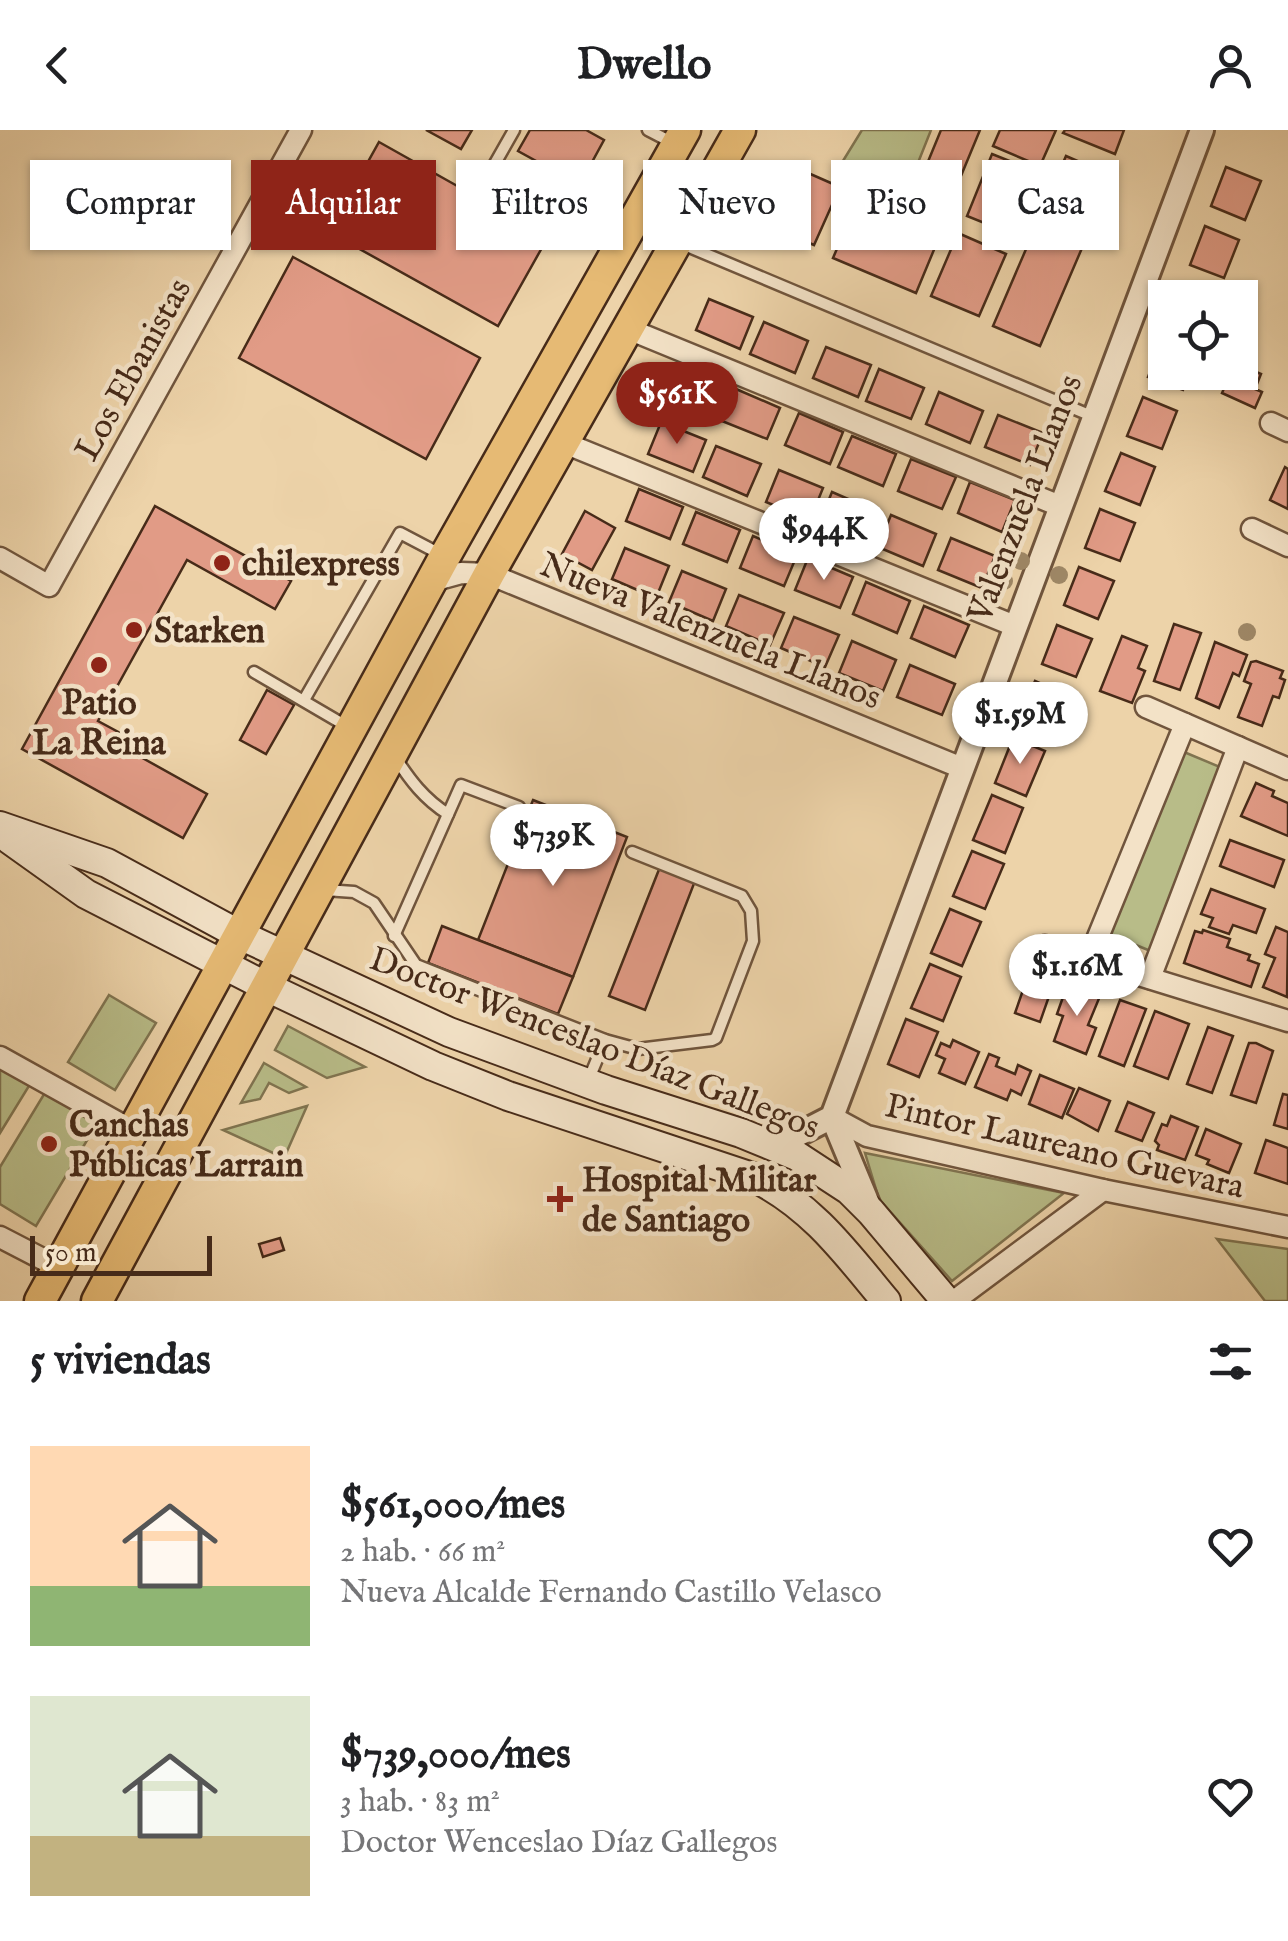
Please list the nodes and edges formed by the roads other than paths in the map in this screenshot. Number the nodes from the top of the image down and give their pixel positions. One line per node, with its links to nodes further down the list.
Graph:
1 (301, 130): 19 (street, Los Ebanistas)
2 (514, 130): 7 (lane)
3 (648, 130): 6 (lane)
4 (740, 130): 9 (main road)
5 (1202, 130): 14 (street, Valenzuela Llanos)
6 (680, 138): 8 (main road)
7 (497, 160)
8 (667, 160)
9 (722, 160)
10 (643, 202): 20 (main road)
11 (670, 250): 13 (main road)
12 (697, 250): 14 (lane)
13 (626, 328): 15 (main road); 16 (street)
14 (1094, 416): 16 (street, Valenzuela Llanos)
15 (562, 442): 21 (main road); 22 (street)
16 (1060, 506): 22 (street, Valenzuela Llanos)
17 (1252, 529): 18 (street)
18 (1288, 546)
19 (0, 558)
20 (438, 568): 21 (street, Nueva Valenzuela Llanos); 24 (lane); 27 (main road)
21 (489, 574): 29 (main road); 30 (street, Nueva Valenzuela Llanos)
22 (1016, 626): 30 (street, Valenzuela Llanos)
23 (254, 672): 24 (lane)
24 (304, 700): 27 (lane)
25 (1146, 707): 26 (street)
26 (1185, 724): 28 (street); 41 (street)
27 (351, 728): 37 (main road)
28 (1238, 747): 31 (street); 43 (street)
29 (392, 752): 33 (lane); 36 (main road)
30 (962, 768): 49 (street, Valenzuela Llanos)
31 (1288, 769)
32 (519, 807): 33 (lane)
33 (448, 814): 38 (lane)
34 (0, 829): 37 (main road, Doctor Wenceslao Díaz Gallegos); 42 (main road, Doctor Wenceslao Díaz Gallegos)
35 (632, 852): 46 (lane)
36 (318, 890): 38 (lane); 40 (main road)
37 (240, 934): 40 (main road, Doctor Wenceslao Díaz Gallegos); 42 (main road)
38 (394, 936): 46 (lane)
39 (1046, 946): 41 (street)
40 (283, 955): 44 (main road); 48 (main road, Doctor Wenceslao Díaz Gallegos)
41 (1088, 959): 43 (street)
42 (224, 964): 44 (main road, Doctor Wenceslao Díaz Gallegos); 50 (main road)
43 (1150, 978): 45 (street)
44 (267, 987): 58 (main road); 59 (main road, Doctor Wenceslao Díaz Gallegos)
45 (1288, 1022)
46 (606, 1040): 48 (lane)
47 (0, 1057): 50 (street)
48 (587, 1083): 51 (main road, Doctor Wenceslao Díaz Gallegos)
49 (832, 1117): 51 (street); 52 (street, Pintor Laureano Guevara); 53 (street)
50 (133, 1132): 56 (main road)
51 (762, 1140): 53 (main road, Doctor Wenceslao Díaz Gallegos)
52 (1103, 1190): 54 (street, Pintor Laureano Guevara); 61 (street)
53 (871, 1212): 60 (main road)
54 (1288, 1227)
55 (0, 1236): 56 (street)
56 (58, 1267): 57 (main road)
57 (40, 1301)
58 (96, 1301)
59 (886, 1301)
60 (946, 1301)
61 (954, 1301)

